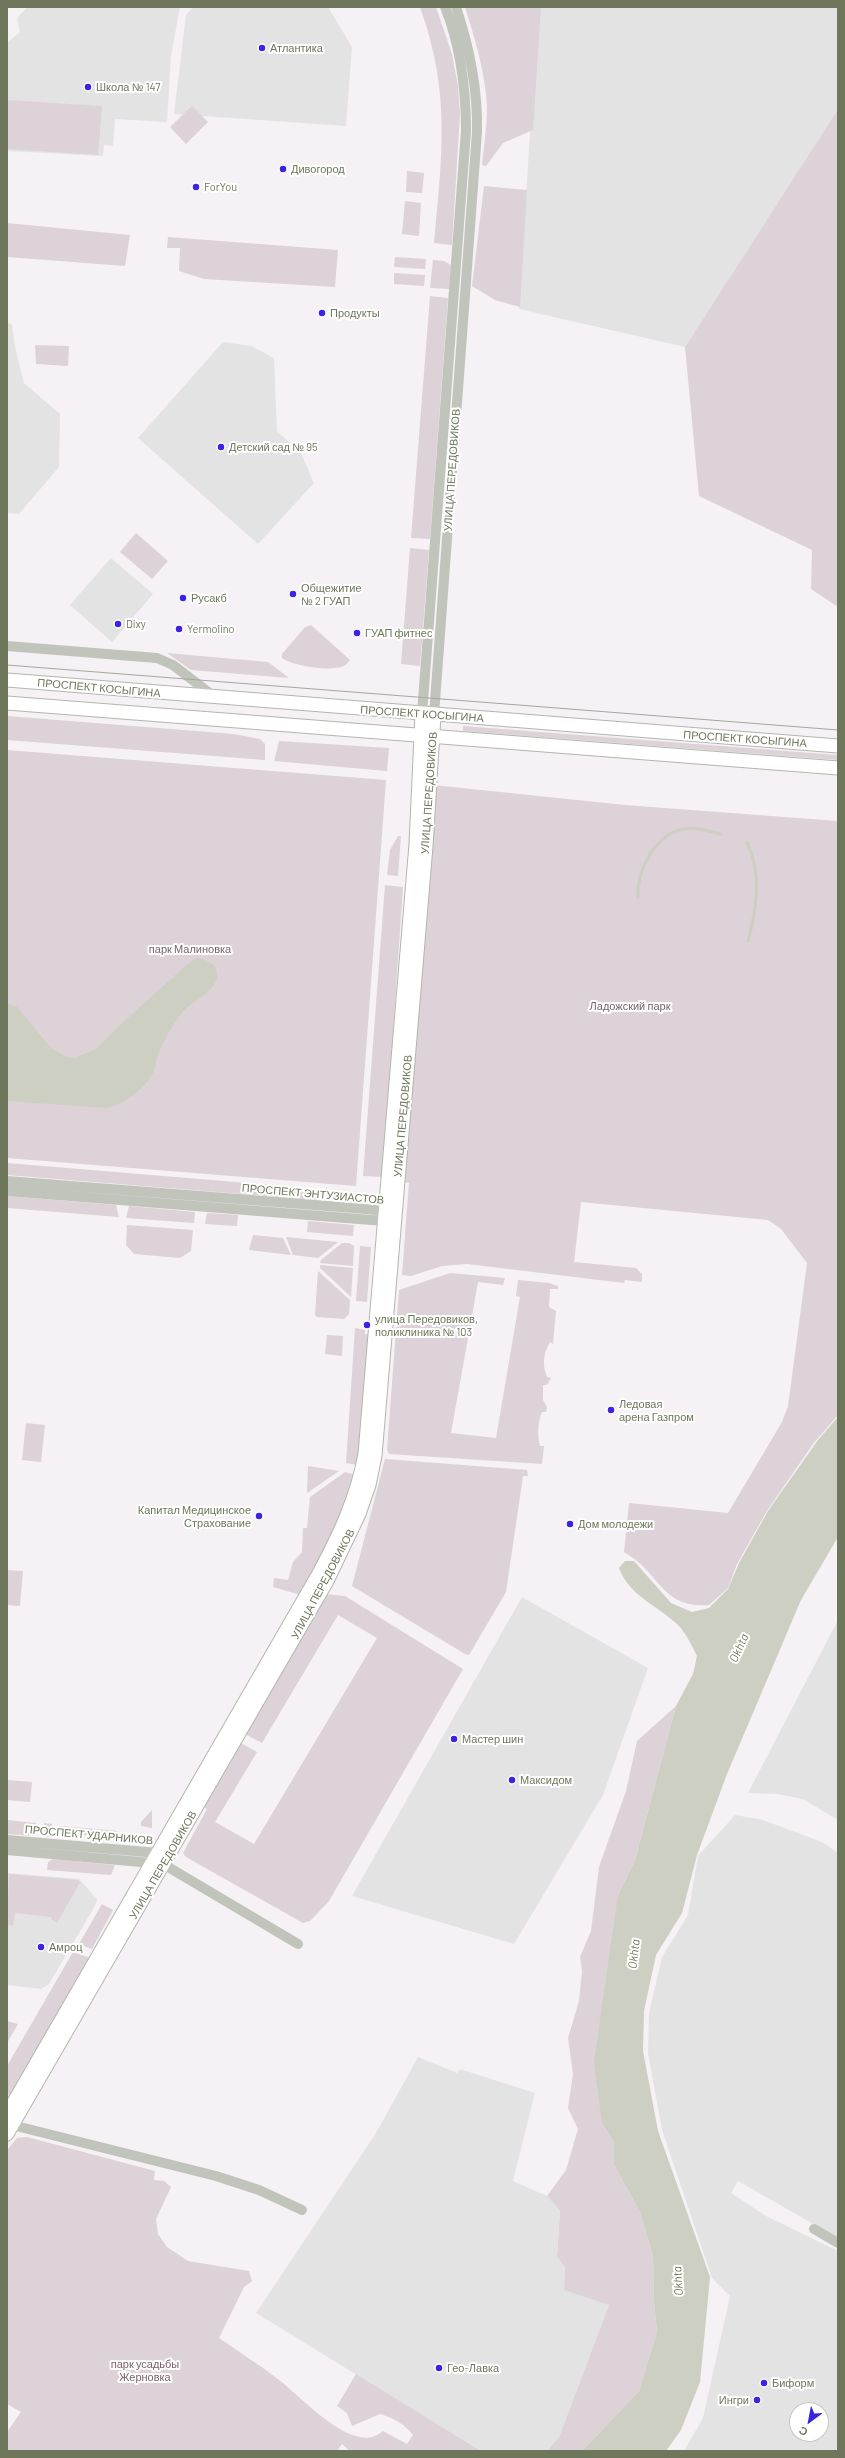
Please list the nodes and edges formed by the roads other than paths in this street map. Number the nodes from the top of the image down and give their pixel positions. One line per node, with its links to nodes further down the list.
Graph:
1 (445, 7): 7 (street, УЛИЦА ПЕРЕДОВИКОВ)
2 (456, 7): 7 (street, УЛИЦА ПЕРЕДОВИКОВ)
3 (7, 646): 5 (street)
4 (7, 680): 5 (main road, ПРОСПЕКТ КОСЫГИНА)
5 (216, 698): 7 (main road, ПРОСПЕКТ КОСЫГИНА)
6 (7, 703): 8 (main road, ПРОСПЕКТ КОСЫГИНА)
7 (428, 714): 8 (main road, УЛИЦА ПЕРЕДОВИКОВ); 9 (main road, ПРОСПЕКТ КОСЫГИНА)
8 (428, 736): 10 (main road, ПРОСПЕКТ КОСЫГИНА); 13 (main road, УЛИЦА ПЕРЕДОВИКОВ)
9 (838, 746)
10 (838, 768)
11 (7, 1181): 13 (street, ПРОСПЕКТ ЭНТУЗИАСТОВ)
12 (7, 1191): 13 (street, ПРОСПЕКТ ЭНТУЗИАСТОВ)
13 (388, 1216): 16 (main road, УЛИЦА ПЕРЕДОВИКОВ)
14 (7, 1840): 16 (street, ПРОСПЕКТ УДАРНИКОВ)
15 (7, 1850): 16 (street, ПРОСПЕКТ УДАРНИКОВ)
16 (158, 1860): 17 (street, ПРОСПЕКТ УДАРНИКОВ); 18 (main road, УЛИЦА ПЕРЕДОВИКОВ)
17 (298, 1944)
18 (9, 2124): 19 (street)
19 (302, 2210)
20 (814, 2229): 21 (street)
21 (838, 2243)

